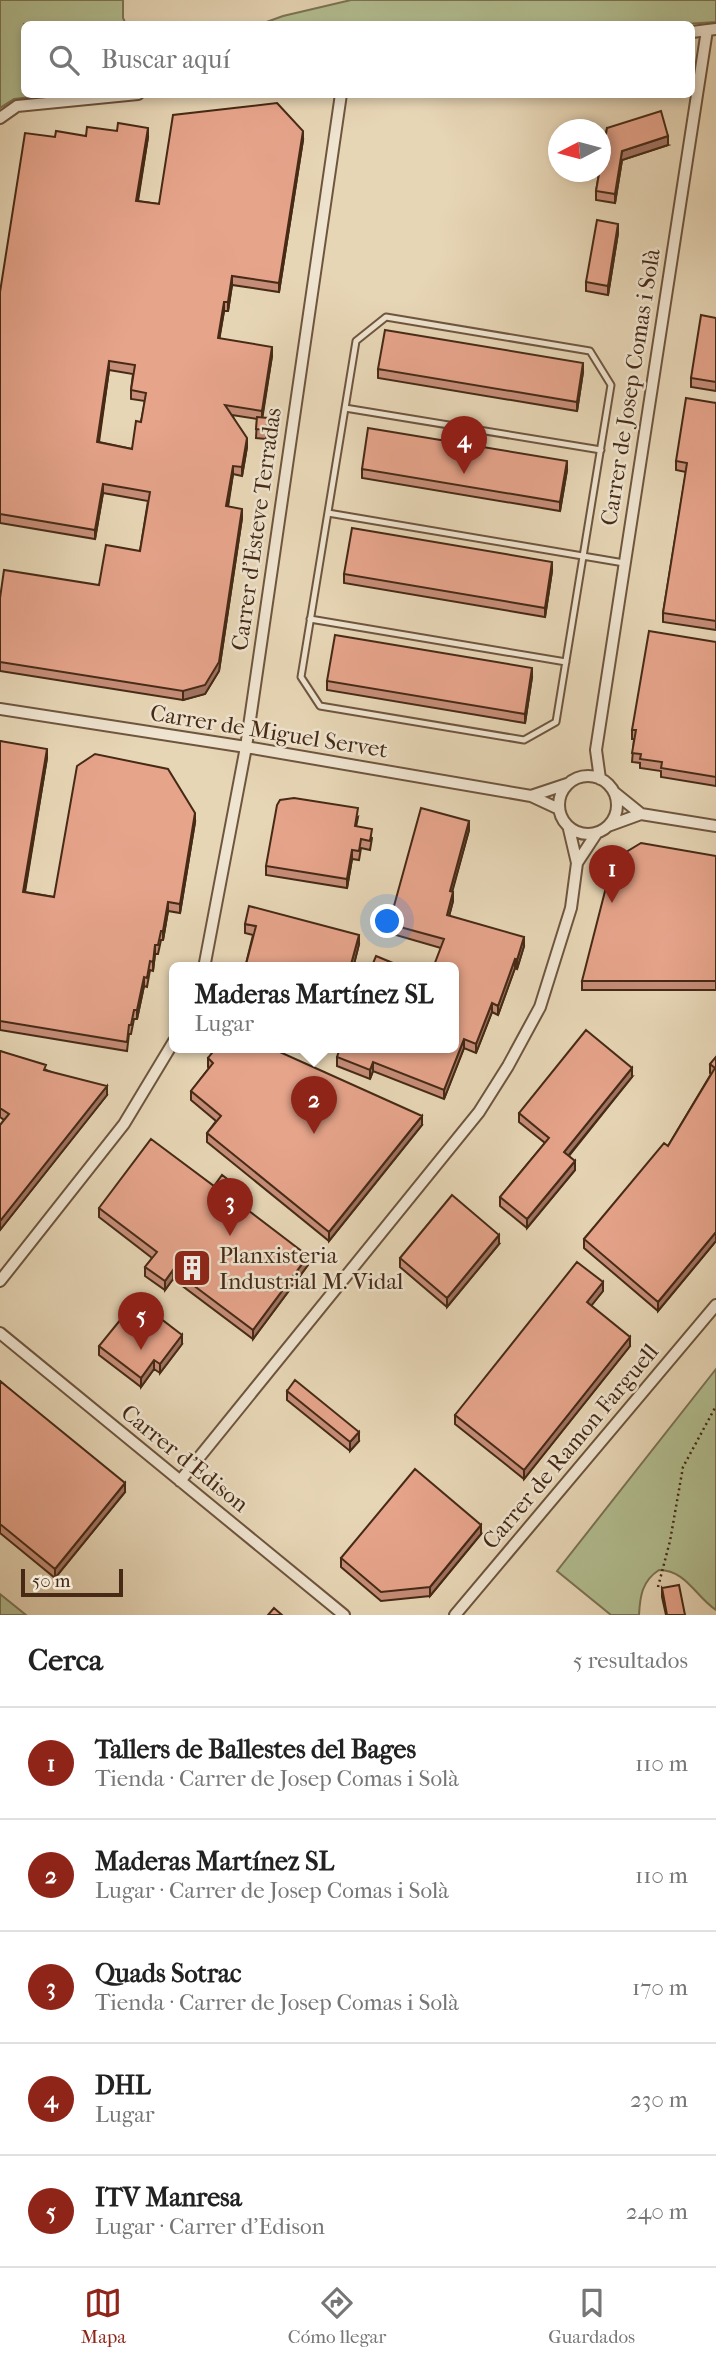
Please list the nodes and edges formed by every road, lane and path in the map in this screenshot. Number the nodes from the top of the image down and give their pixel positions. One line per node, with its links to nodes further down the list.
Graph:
1 (712, 30): 9 (street, Carrer de Josep Comas i Solà)
2 (98, 98): 4 (street)
3 (340, 98): 13 (street, Carrer d'Esteve Terradas)
4 (0, 118)
5 (345, 408): 6 (lane); 6 (lane); 7 (lane)
6 (601, 450): 8 (lane)
7 (328, 513): 8 (lane); 10 (lane)
8 (583, 556): 9 (lane); 11 (lane)
9 (624, 563): 14 (street, Carrer de Josep Comas i Solà)
10 (310, 619): 11 (lane); 11 (lane)
11 (566, 662)
12 (0, 709): 13 (street, Carrer de Miguel Servet)
13 (246, 747): 19 (street, Carrer de Miguel Servet); 27 (street, Carrer d'Esteve Terradas)
14 (596, 750): 15 (street, Carrer de Josep Comas i Solà); 16 (street, Carrer de Josep Comas i Solà)
15 (583, 776): 16 (street); 17 (street)
16 (600, 779): 18 (street)
17 (567, 785): 19 (street, Carrer de Miguel Servet); 20 (street)
18 (614, 792): 21 (street); 22 (street)
19 (531, 796): 20 (street, Carrer de Miguel Servet)
20 (559, 810): 24 (street)
21 (641, 814): 22 (street); 23 (street)
22 (608, 826): 25 (street)
23 (716, 826)
24 (569, 829): 25 (street); 26 (street)
25 (596, 834): 26 (street)
26 (578, 863): 33 (street)
27 (205, 962)
28 (169, 1049): 29 (street)
29 (0, 1281)
30 (716, 1304): 36 (street, Carrer de Ramon Farguell)
31 (0, 1333): 33 (street, Carrer d'Edison)
32 (716, 1405): 34 (path)
33 (180, 1481): 35 (street, Carrer d'Edison)
34 (659, 1587)
35 (344, 1615)
36 (456, 1615)

